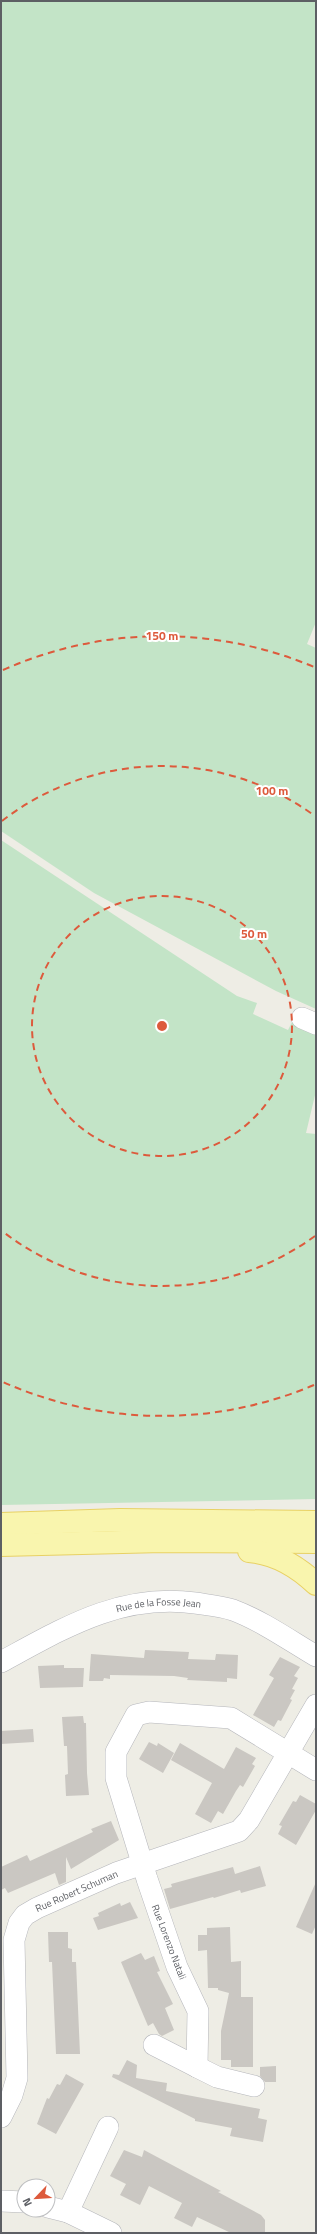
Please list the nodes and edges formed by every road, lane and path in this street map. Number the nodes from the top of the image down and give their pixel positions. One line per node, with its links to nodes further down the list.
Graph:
1 (316, 1522): 2 (main road)
2 (1, 1524)
3 (141, 1542): 4 (main road); 5 (main road); 6 (main road)
4 (316, 1542)
5 (1, 1545)
6 (316, 1584)
7 (316, 1656): 8 (street, Rue de la Fosse Jean)
8 (1, 1662)
9 (316, 1704): 10 (street, Rue Robert Schuman)
10 (288, 1754): 11 (street); 12 (street, Rue Robert Schuman); 12 (street, Rue Lorenzo Natali)
11 (316, 1770)
12 (142, 1864): 13 (street, Rue Robert Schuman); 15 (street, Rue Lorenzo Natali)
13 (7, 1960): 17 (street, Rue Robert Schuman)
14 (154, 2045): 15 (street)
15 (197, 2067): 16 (street)
16 (254, 2086)
17 (1, 2117)
18 (108, 2127): 22 (street)
19 (1, 2201): 20 (street)
20 (16, 2202)
21 (56, 2209): 22 (street)
22 (68, 2212): 23 (street)
23 (111, 2233)

